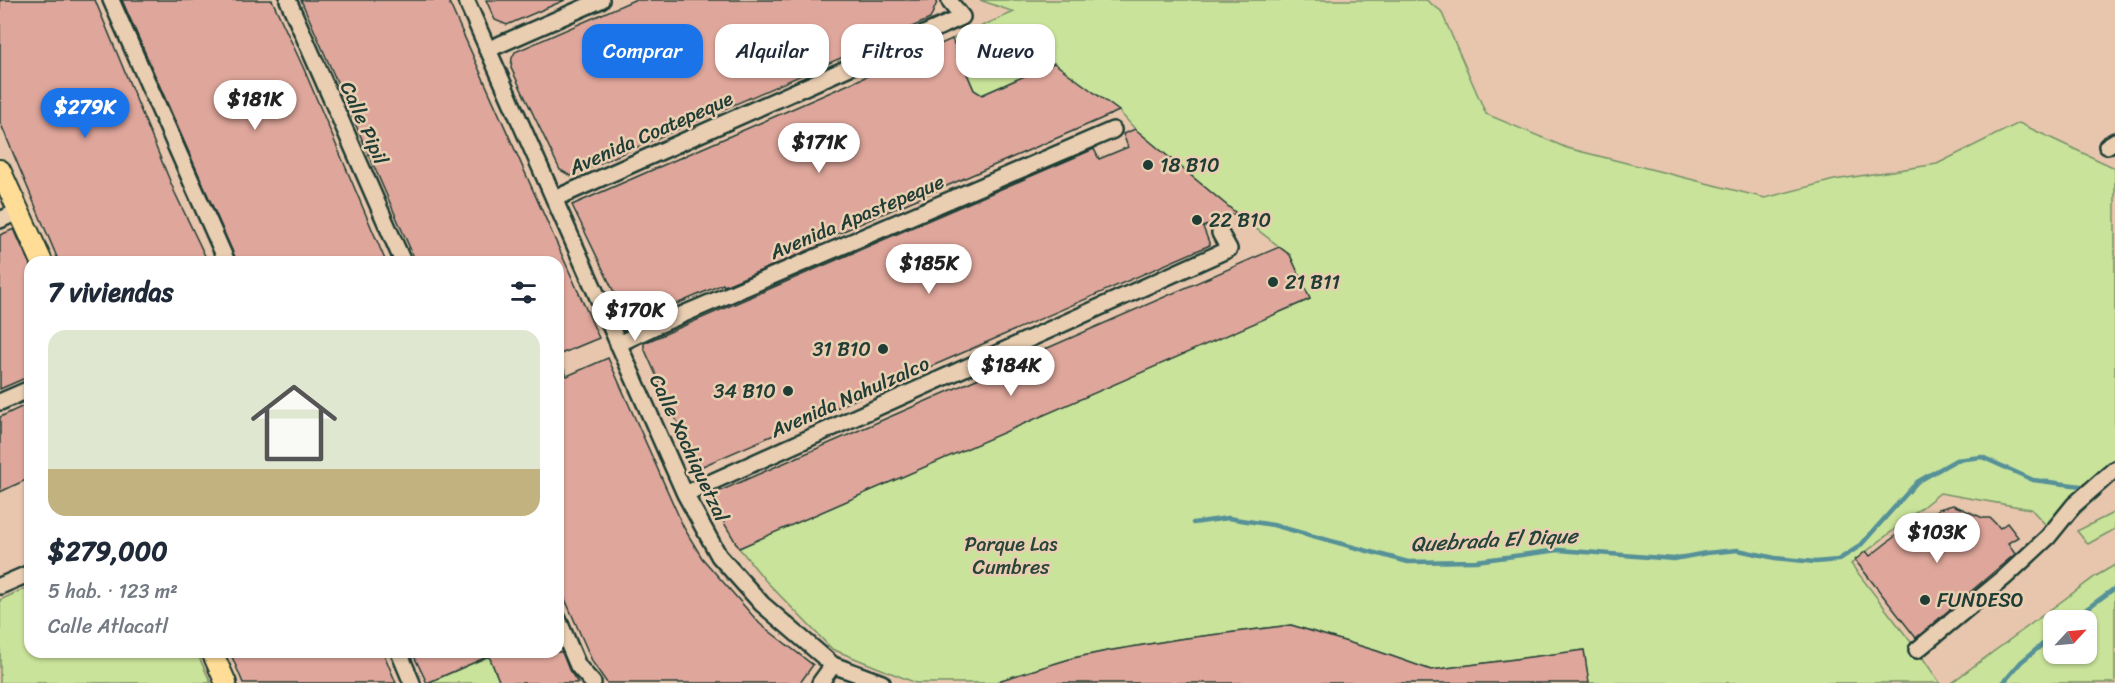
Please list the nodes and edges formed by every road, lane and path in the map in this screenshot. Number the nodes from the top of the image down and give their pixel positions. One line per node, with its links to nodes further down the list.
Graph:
1 (111, 0): 14 (street)
2 (288, 0): 15 (street, Calle Pipil)
3 (466, 0): 6 (street, Calle Xochiquetzal)
4 (600, 0): 6 (street)
5 (950, 2): 9 (street, Avenida Coatepeque)
6 (487, 50): 9 (street, Calle Xochiquetzal)
7 (1113, 130): 16 (street, Avenida Apastepeque)
8 (0, 170): 10 (main road)
9 (554, 199): 16 (street, Calle Xochiquetzal)
10 (19, 211): 11 (street); 13 (main road)
11 (0, 220)
12 (1220, 233): 20 (street, Avenida Nahulzalco)
13 (39, 256)
14 (224, 256)
15 (399, 256)
16 (618, 344): 20 (street, Calle Xochiquetzal)
17 (24, 392): 18 (street)
18 (0, 402)
19 (2115, 469): 24 (street)
20 (685, 494): 27 (street, Calle Xochiquetzal)
21 (24, 576): 22 (street)
22 (0, 586)
23 (564, 633): 30 (street)
24 (1917, 650)
25 (215, 658): 28 (main road)
26 (402, 658): 29 (street)
27 (833, 665): 31 (street); 32 (street, Calle Xochiquetzal)
28 (226, 683)
29 (412, 683)
30 (592, 683)
31 (820, 683)
32 (882, 683)

